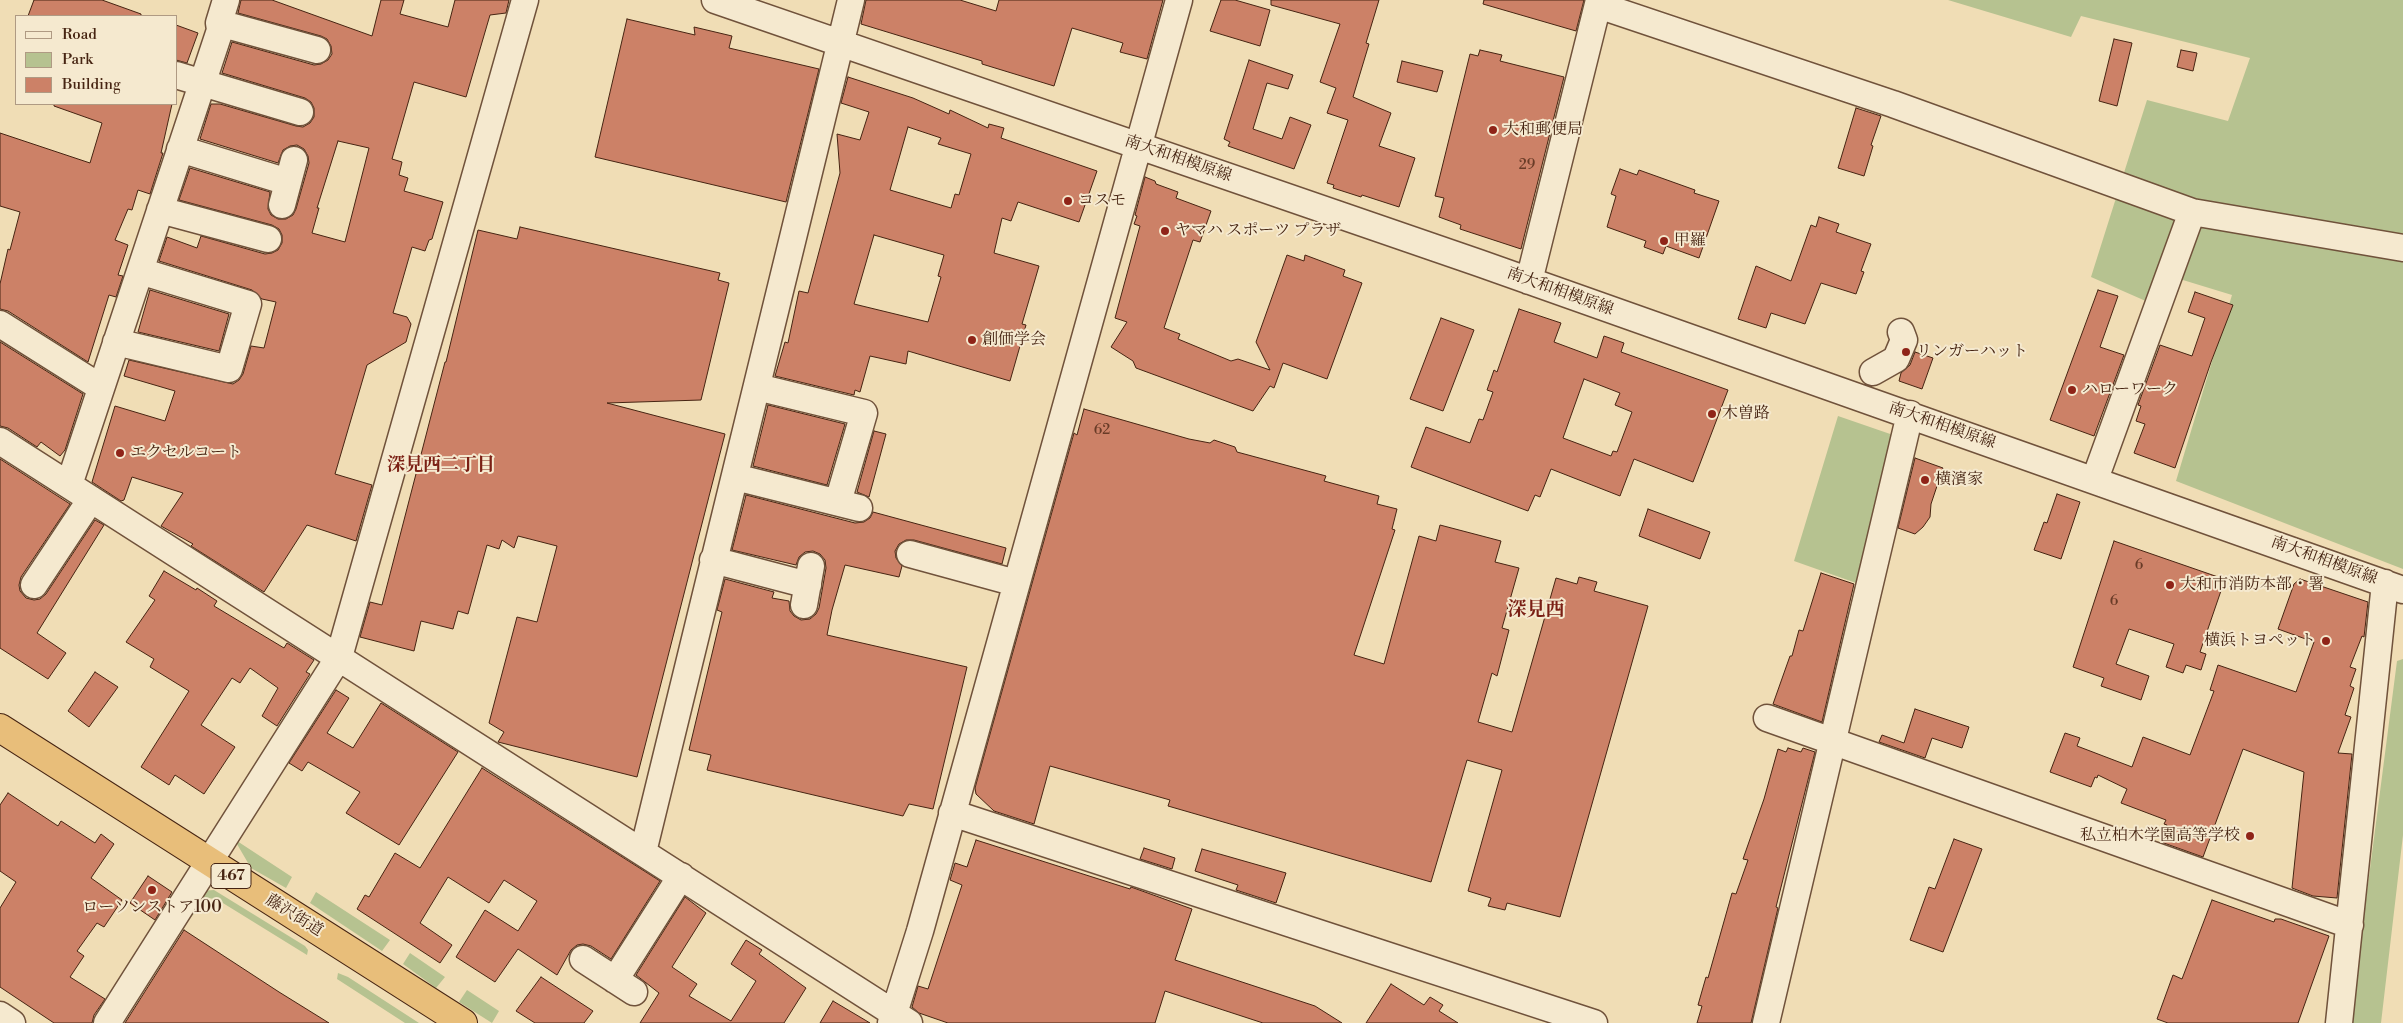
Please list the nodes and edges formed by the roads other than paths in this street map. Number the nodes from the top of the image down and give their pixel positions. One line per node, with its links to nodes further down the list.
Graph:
1 (525, 0): 39 (street)
2 (715, 0): 7 (street, 南大和相模原線)
3 (851, 0): 7 (street)
4 (1179, 0): 12 (street)
5 (1599, 3): 16 (street); 20 (street)
6 (223, 12): 8 (street); 10 (street)
7 (840, 42): 12 (street, 南大和相模原線); 25 (street)
8 (316, 50)
9 (178, 76): 10 (street)
10 (202, 83): 11 (street); 13 (street)
11 (300, 112)
12 (1139, 146): 20 (street, 南大和相模原線); 35 (street)
13 (180, 149): 14 (street); 15 (street)
14 (288, 182)
15 (160, 210): 17 (street); 19 (street)
16 (2192, 212): 18 (street); 30 (street)
17 (268, 239)
18 (2403, 248)
19 (140, 271): 23 (street); 23 (street)
20 (1529, 281): 27 (street, 南大和相模原線)
21 (0, 324): 26 (street)
22 (1901, 332): 24 (street)
23 (116, 342): 26 (street)
24 (1873, 372)
25 (757, 386): 29 (street); 29 (street)
26 (100, 388): 31 (street)
27 (1910, 414): 30 (street, 南大和相模原線); 42 (street)
28 (0, 441): 31 (street)
29 (735, 477): 34 (street)
30 (2095, 479): 38 (street, 南大和相模原線)
31 (69, 485): 32 (street)
32 (91, 499): 36 (street); 39 (street)
33 (910, 554): 35 (street)
34 (713, 560): 37 (street); 44 (street)
35 (1016, 583): 43 (street)
36 (34, 586)
37 (808, 586)
38 (2394, 586): 47 (street)
39 (339, 657): 44 (street); 45 (street)
40 (1767, 718): 42 (street)
41 (0, 728): 45 (highway, 藤沢街道 / 467)
42 (1832, 742): 47 (street); 55 (street)
43 (952, 813): 50 (street); 54 (street)
44 (643, 852): 46 (street)
45 (209, 862): 52 (street); 53 (highway, 藤沢街道 / 467)
46 (681, 876): 48 (street); 50 (street)
47 (2350, 925): 56 (street)
48 (583, 959)
49 (0, 1015): 51 (street)
50 (899, 1020)
51 (12, 1023)
52 (107, 1023)
53 (463, 1023)
54 (1594, 1023)
55 (1766, 1023)
56 (2339, 1023)

